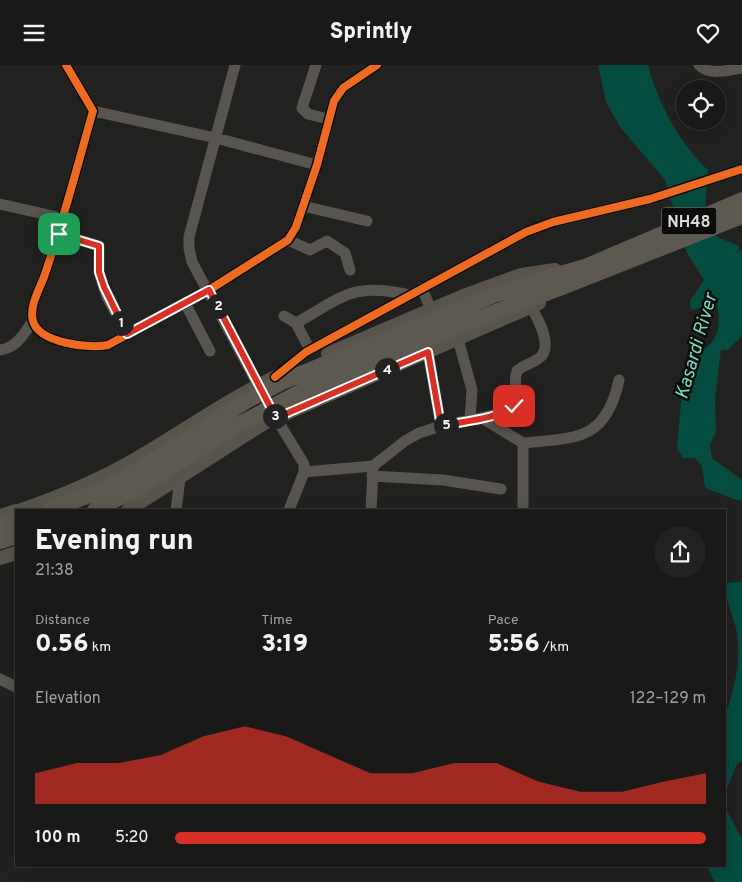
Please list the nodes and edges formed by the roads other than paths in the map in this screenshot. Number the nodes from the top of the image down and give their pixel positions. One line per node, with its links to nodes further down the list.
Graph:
1 (66, 65): 7 (street)
2 (234, 65): 9 (street)
3 (316, 65): 8 (street)
4 (377, 65): 8 (street)
5 (699, 65): 6 (street)
6 (742, 68)
7 (93, 111): 9 (street); 15 (street)
8 (328, 119): 10 (street)
9 (216, 138): 10 (street); 23 (street)
10 (317, 165): 13 (street)
11 (740, 170): 22 (street)
12 (0, 204): 15 (street)
13 (303, 206): 16 (street); 18 (street)
14 (736, 210): 20 (highway, NH48)
15 (62, 218): 17 (street)
16 (367, 221)
17 (59, 234): 29 (street); 31 (street)
18 (288, 240): 19 (street); 23 (street)
19 (350, 270)
20 (587, 272): 21 (highway, NH48); 26 (main road); 27 (main road)
21 (559, 281): 50 (highway, NH48, bridge); 51 (highway, NH48, bridge)
22 (422, 288): 24 (street); 27 (street)
23 (209, 290): 25 (street); 39 (street)
24 (410, 295): 30 (street); 34 (street)
25 (184, 303): 31 (street); 35 (street)
26 (531, 307): 32 (main road); 41 (street)
27 (431, 310): 37 (main road)
28 (284, 316): 30 (street)
29 (33, 321): 31 (street); 33 (street)
30 (296, 323): 34 (street)
31 (127, 334)
32 (458, 339): 36 (main road); 42 (street)
33 (0, 350)
34 (310, 350): 37 (street)
35 (210, 351)
36 (428, 352): 40 (main road); 43 (street)
37 (275, 377): 39 (main road)
38 (620, 380): 44 (street)
39 (259, 385): 40 (street); 49 (main road)
40 (276, 418): 46 (street); 47 (main road)
41 (482, 418): 42 (street); 44 (street)
42 (470, 419): 43 (street)
43 (441, 426): 45 (street)
44 (523, 443): 56 (street)
45 (373, 471): 46 (street); 48 (street); 55 (street)
46 (304, 472): 54 (street)
47 (180, 479): 52 (main road); 53 (street)
48 (501, 489)
49 (23, 509)
50 (53, 509)
51 (97, 509)
52 (130, 509)
53 (176, 509)
54 (289, 509)
55 (370, 509)
56 (523, 509)
57 (15, 511): 58 (main road)
58 (0, 517)
59 (15, 521): 60 (highway)
60 (0, 526)
61 (15, 537): 62 (highway)
62 (0, 541)
63 (15, 553): 64 (main road)
64 (0, 559)
65 (0, 679): 66 (street)
66 (15, 686)

